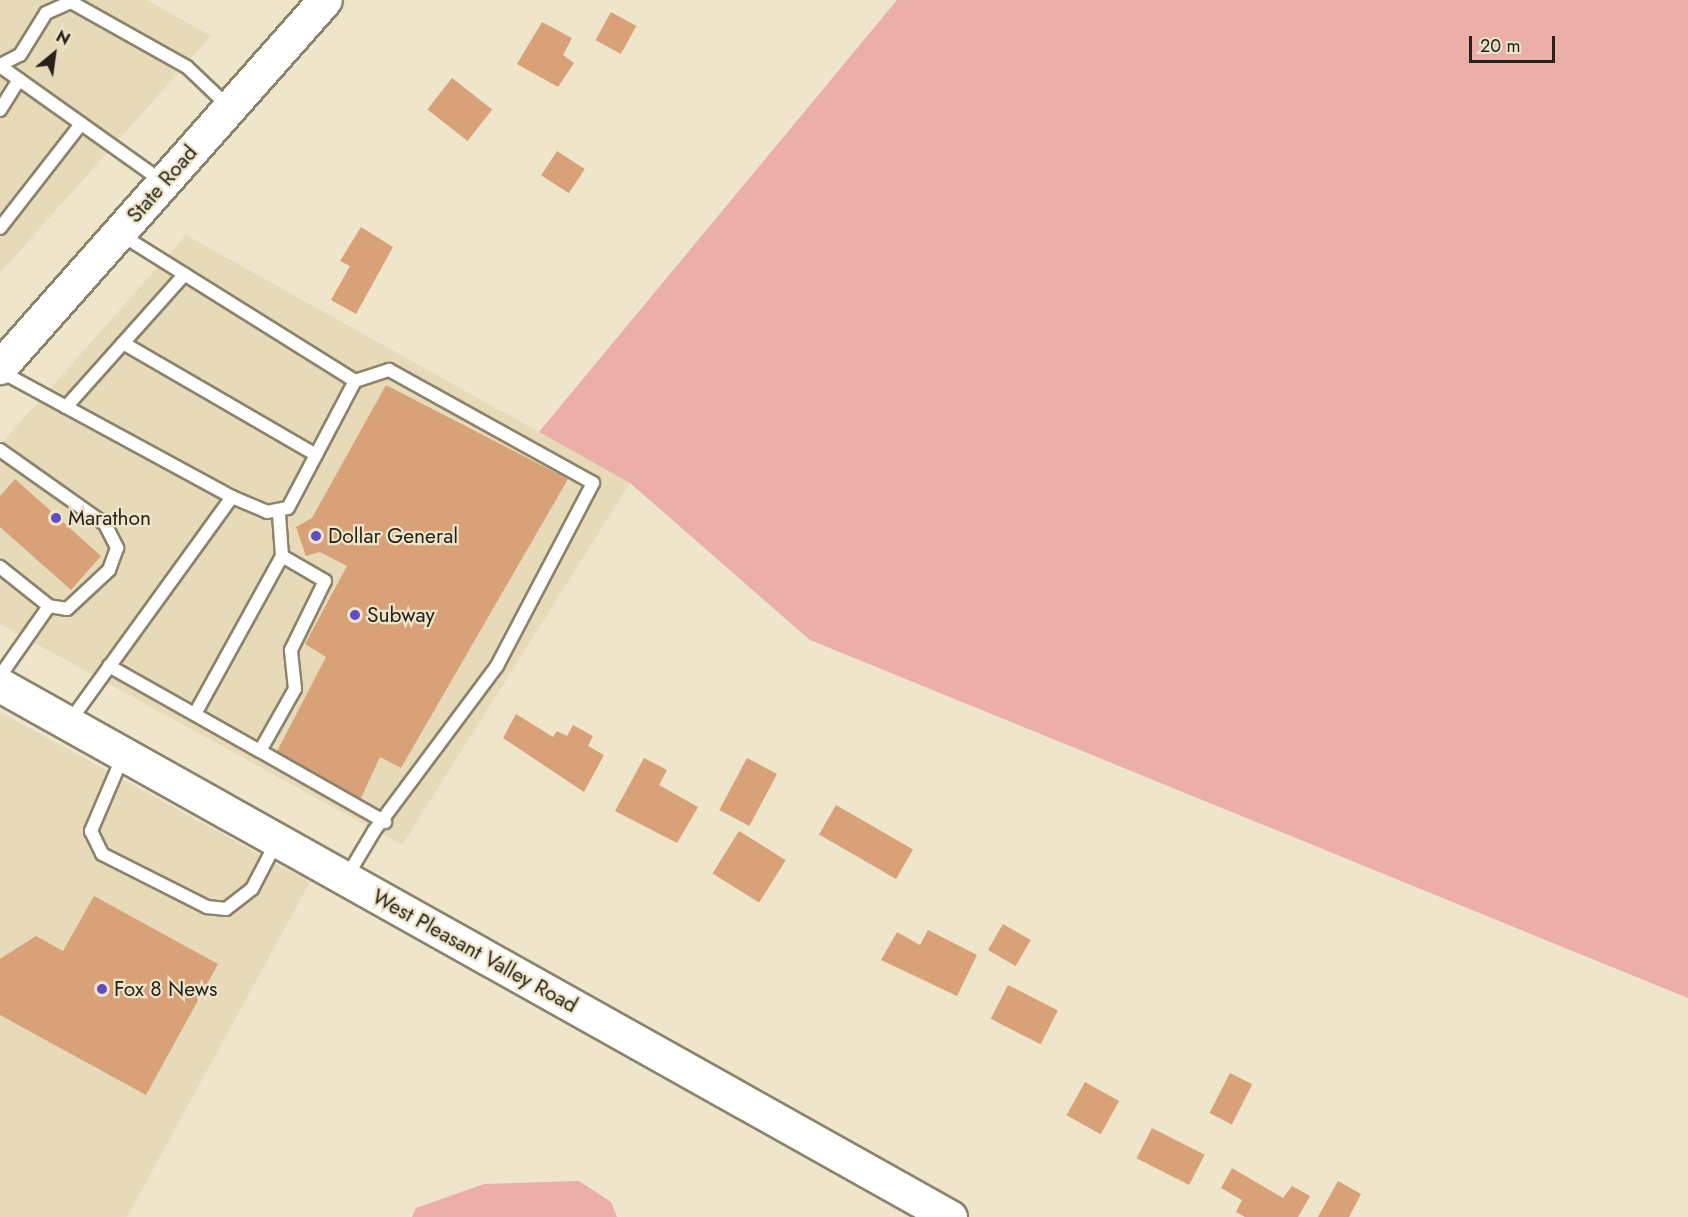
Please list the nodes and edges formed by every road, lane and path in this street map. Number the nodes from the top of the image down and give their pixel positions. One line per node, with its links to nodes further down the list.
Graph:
1 (325, 0): 4 (main road, State Road)
2 (0, 65): 3 (lane); 4 (lane)
3 (19, 79): 5 (lane); 6 (lane)
4 (229, 108): 7 (main road, State Road)
5 (0, 110)
6 (81, 123): 7 (lane); 8 (lane)
7 (164, 182): 9 (main road, State Road)
8 (0, 228)
9 (119, 233): 10 (lane); 12 (main road, State Road)
10 (185, 274): 11 (lane); 13 (lane)
11 (123, 343): 14 (lane); 16 (lane)
12 (7, 357): 14 (lane)
13 (356, 381): 16 (lane); 29 (lane)
14 (66, 407): 17 (lane)
15 (0, 450): 21 (lane)
16 (316, 455): 18 (lane)
17 (232, 497): 18 (lane); 22 (lane)
18 (279, 514): 19 (lane)
19 (282, 556): 25 (lane); 27 (lane)
20 (0, 567): 21 (lane)
21 (50, 606): 23 (lane)
22 (109, 666): 25 (lane); 26 (lane)
23 (0, 676)
24 (0, 685): 26 (main road, West Pleasant Valley Road)
25 (196, 712): 27 (lane)
26 (68, 723): 28 (main road, West Pleasant Valley Road)
27 (260, 751): 29 (lane)
28 (124, 754): 30 (main road, West Pleasant Valley Road); 30 (lane)
29 (385, 822): 31 (lane)
30 (277, 840): 31 (main road, West Pleasant Valley Road)
31 (346, 879): 32 (main road, West Pleasant Valley Road)
32 (950, 1217)

